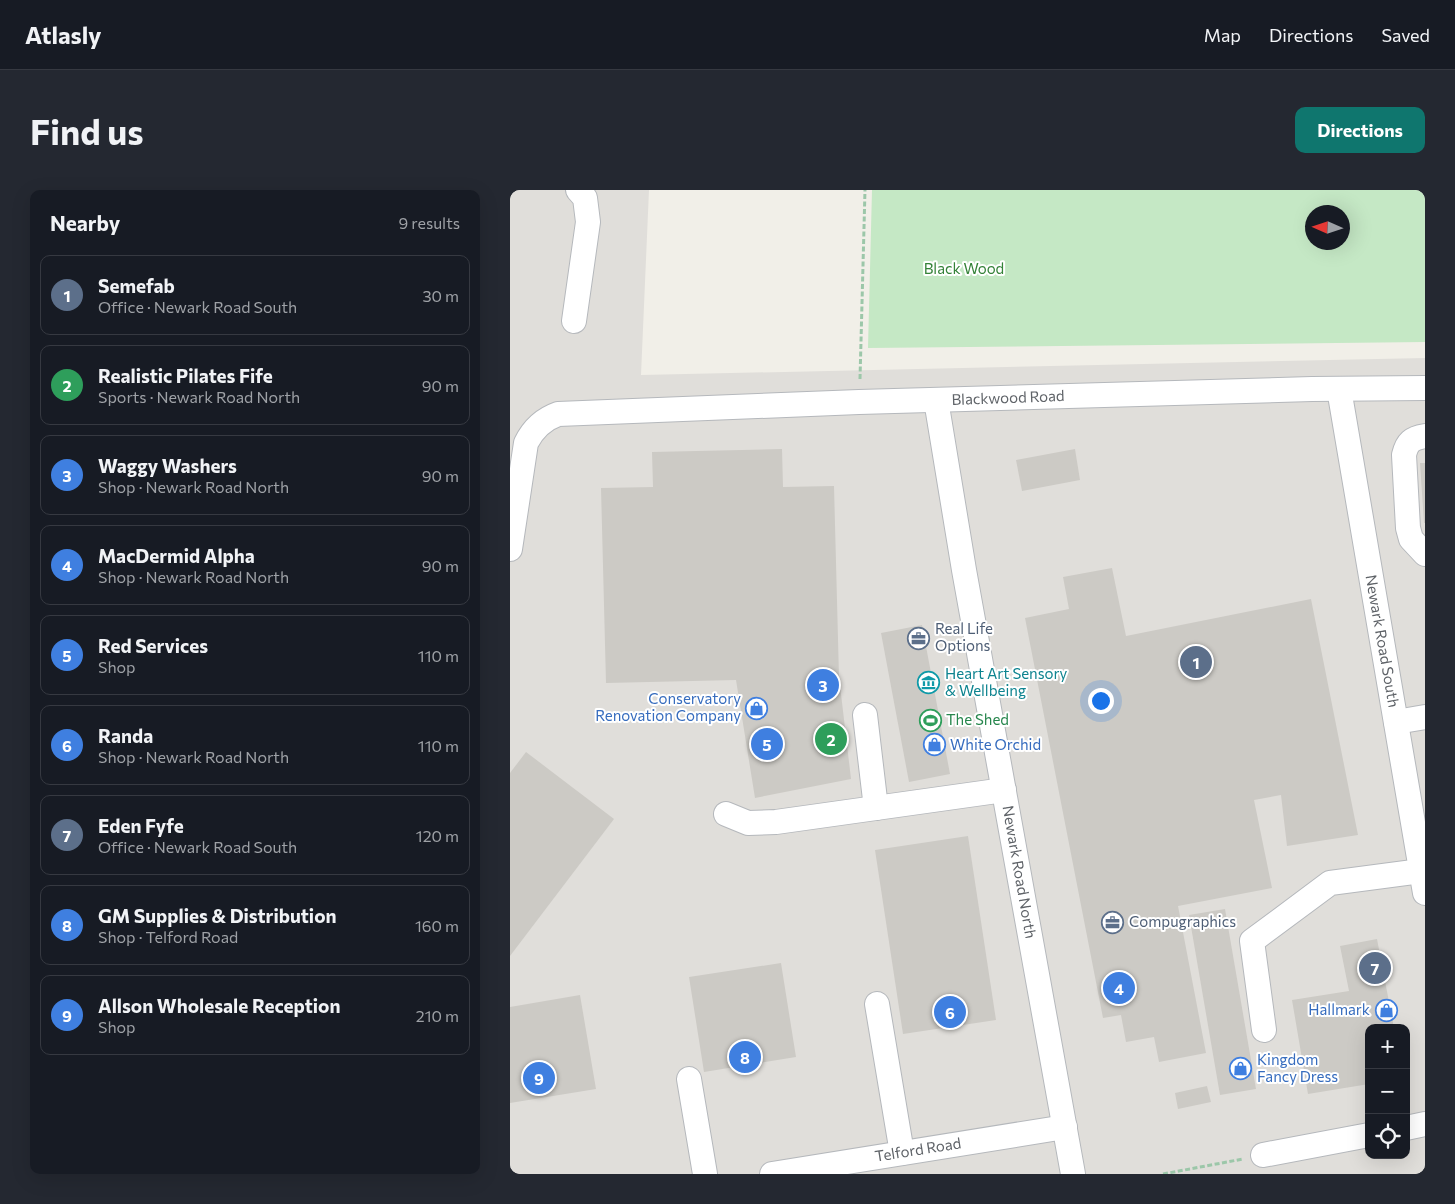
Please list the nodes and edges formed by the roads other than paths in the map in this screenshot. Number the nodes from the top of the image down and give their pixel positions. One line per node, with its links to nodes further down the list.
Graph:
1 (578, 190): 2 (street)
2 (574, 321)
3 (1425, 388): 4 (street, Blackwood Road)
4 (1339, 389): 5 (street, Blackwood Road); 11 (street, Newark Road South)
5 (936, 400): 7 (street, Blackwood Road); 12 (street, Newark Road North)
6 (1425, 436): 8 (street)
7 (510, 549)
8 (1425, 554)
9 (864, 715): 13 (street)
10 (1425, 717): 11 (street)
11 (1396, 722): 15 (street, Newark Road South)
12 (1004, 790): 13 (street); 20 (street, Newark Road North)
13 (876, 808): 14 (street)
14 (726, 814)
15 (1423, 882): 17 (street)
16 (877, 1004): 23 (street)
17 (1264, 1030)
18 (689, 1079): 26 (street)
19 (1425, 1124): 21 (street)
20 (1065, 1127): 23 (street, Telford Road); 28 (street, Newark Road North)
21 (1410, 1127)
22 (1365, 1136): 24 (street)
23 (902, 1153): 25 (street, Telford Road)
24 (1263, 1155)
25 (841, 1168): 27 (street, Telford Road)
26 (705, 1174)
27 (772, 1174)
28 (1073, 1174)

